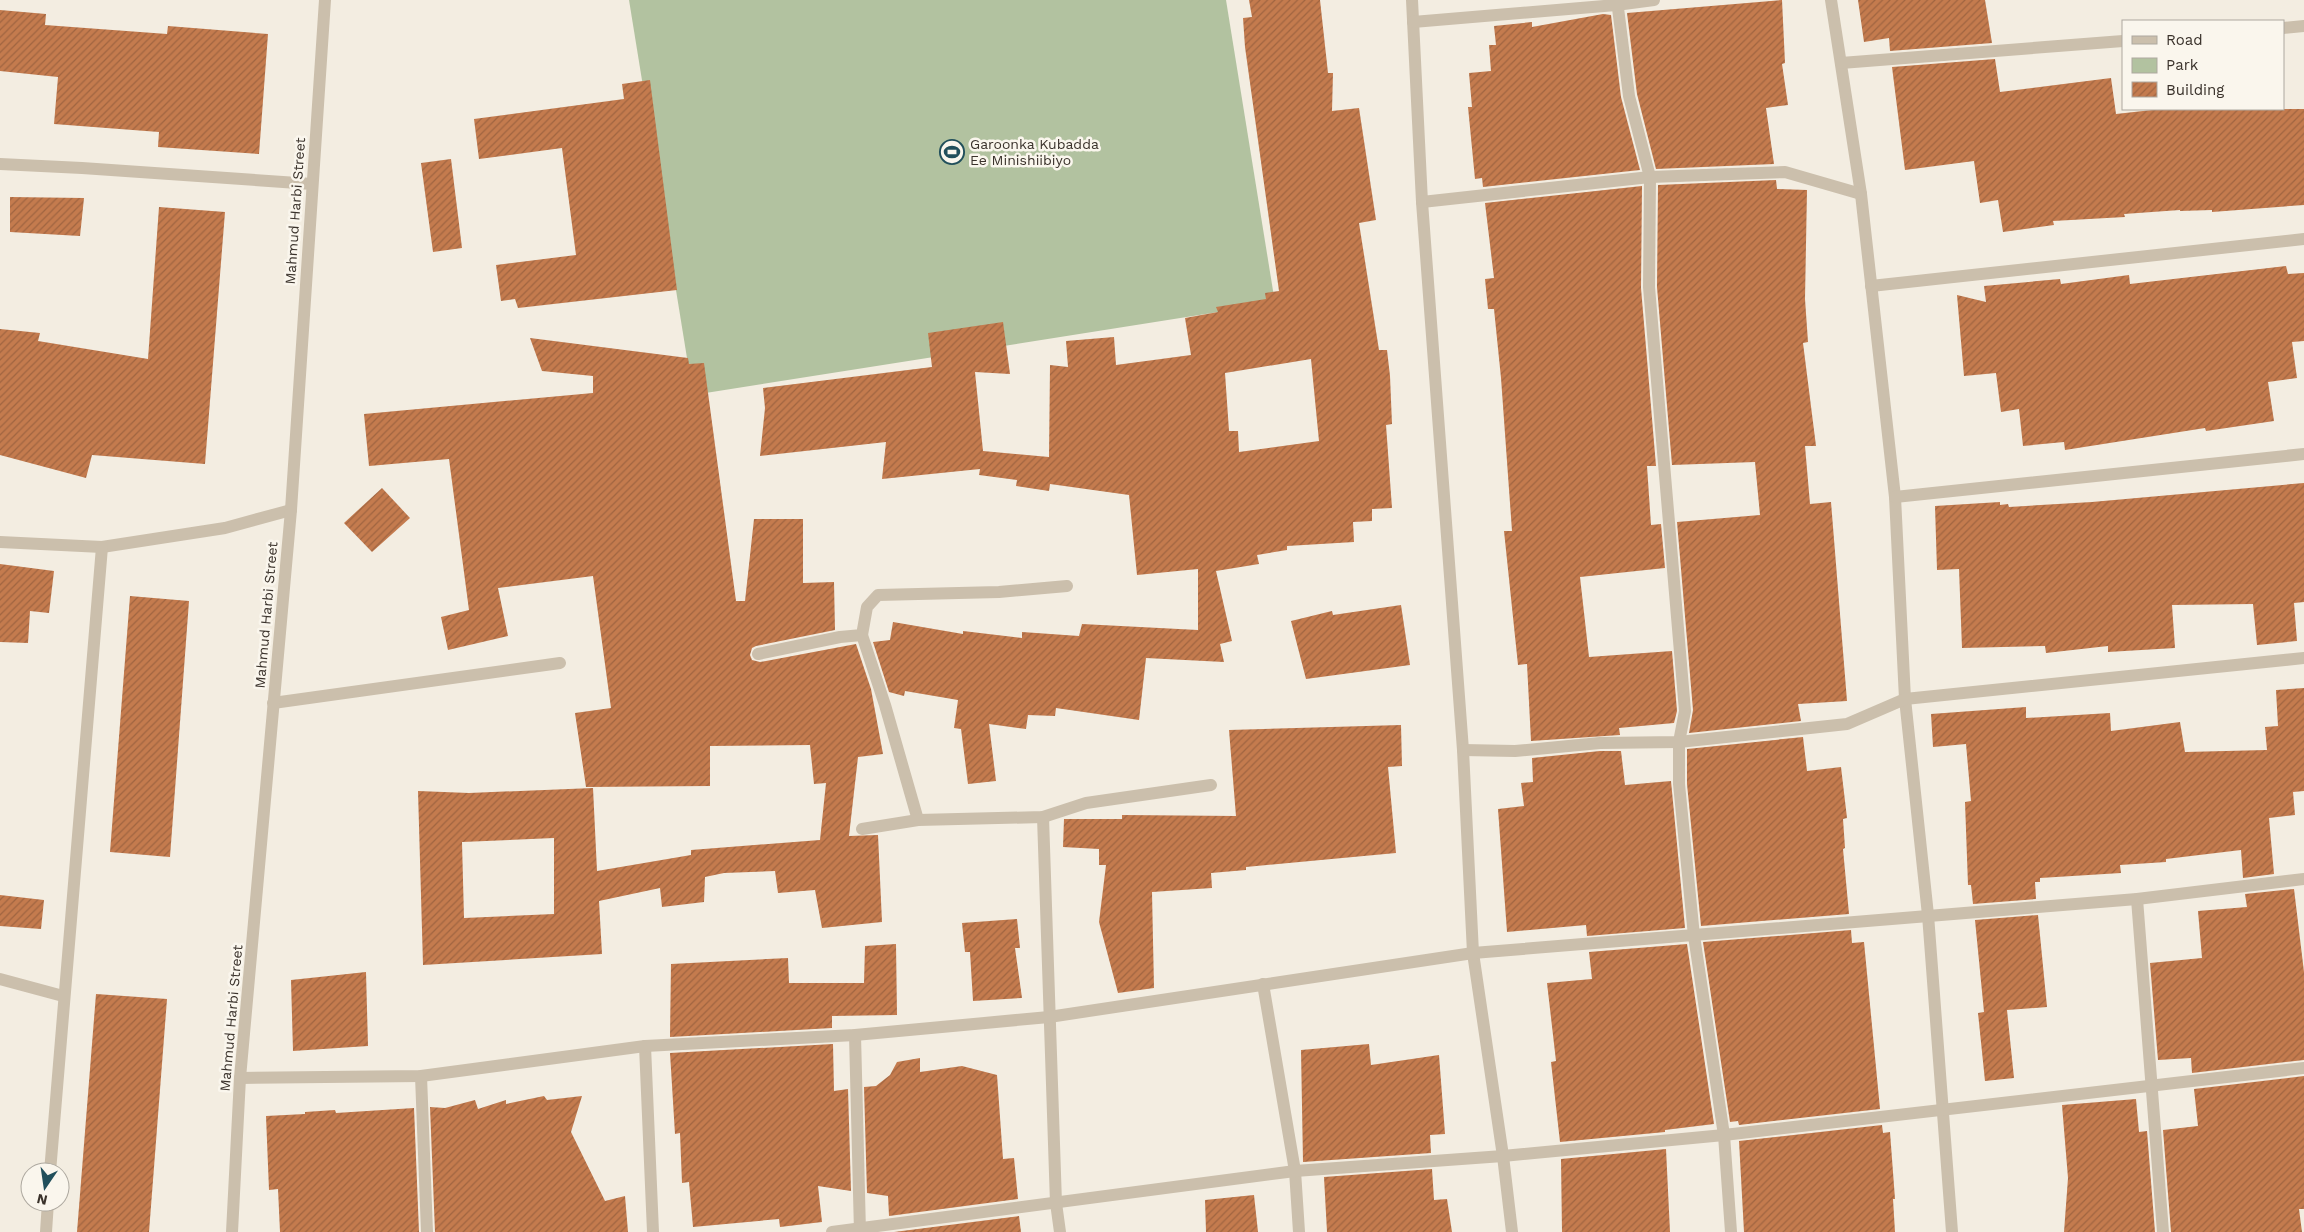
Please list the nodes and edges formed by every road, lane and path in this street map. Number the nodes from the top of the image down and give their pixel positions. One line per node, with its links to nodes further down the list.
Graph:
1 (325, 0): 13 (street, Mahmud Harbi Street)
2 (1412, 0): 6 (street)
3 (1654, 0): 5 (street)
4 (1830, 0): 10 (street)
5 (1617, 3): 6 (street); 12 (street)
6 (1413, 22): 15 (street)
7 (2304, 26): 8 (street)
8 (2284, 28)
9 (2122, 40): 10 (street)
10 (1841, 63): 14 (street)
11 (0, 164): 13 (street)
12 (1650, 177): 14 (street); 15 (street); 30 (street)
13 (312, 184): 20 (street, Mahmud Harbi Street)
14 (1861, 194): 17 (street)
15 (1422, 202): 31 (street)
16 (2304, 239): 17 (street)
17 (1872, 286): 19 (street)
18 (2304, 454): 19 (street)
19 (1895, 497): 28 (street)
20 (290, 510): 22 (street); 29 (street, Mahmud Harbi Street)
21 (0, 542): 22 (street)
22 (102, 546): 43 (street)
23 (1067, 586): 24 (street)
24 (862, 635): 25 (street); 34 (street)
25 (758, 654)
26 (2304, 658): 28 (street)
27 (560, 663): 29 (street)
28 (1905, 699): 30 (street); 38 (street)
29 (273, 703): 49 (street, Mahmud Harbi Street)
30 (1679, 742): 31 (street); 39 (street)
31 (1463, 750): 40 (street)
32 (1211, 785): 33 (street)
33 (1043, 817): 34 (street); 44 (street)
34 (918, 820): 35 (street)
35 (862, 829)
36 (2304, 879): 37 (street)
37 (2137, 899): 38 (street); 50 (street)
38 (1928, 915): 39 (street); 51 (street)
39 (1694, 936): 40 (street); 52 (street)
40 (1474, 953): 42 (street); 53 (street)
41 (0, 979): 43 (street)
42 (1263, 984): 44 (street); 55 (street)
43 (63, 996): 54 (street)
44 (1049, 1017): 45 (street); 56 (street)
45 (855, 1035): 46 (street); 58 (street)
46 (645, 1046): 48 (street); 62 (street)
47 (2304, 1068): 50 (street)
48 (421, 1076): 49 (street); 61 (street)
49 (240, 1078): 60 (street, Mahmud Harbi Street)
50 (2151, 1086): 51 (street); 69 (street)
51 (1943, 1111): 52 (street); 68 (street)
52 (1724, 1135): 53 (street); 67 (street)
53 (1503, 1156): 55 (street); 66 (street)
54 (51, 1162)
55 (1295, 1171): 56 (street); 65 (street)
56 (1056, 1203): 58 (street); 64 (street)
57 (47, 1212): 59 (street)
58 (860, 1230): 63 (street)
59 (46, 1232)
60 (232, 1232)
61 (427, 1232)
62 (653, 1232)
63 (832, 1232)
64 (1060, 1232)
65 (1299, 1232)
66 (1512, 1232)
67 (1731, 1232)
68 (1952, 1232)
69 (2163, 1232)

